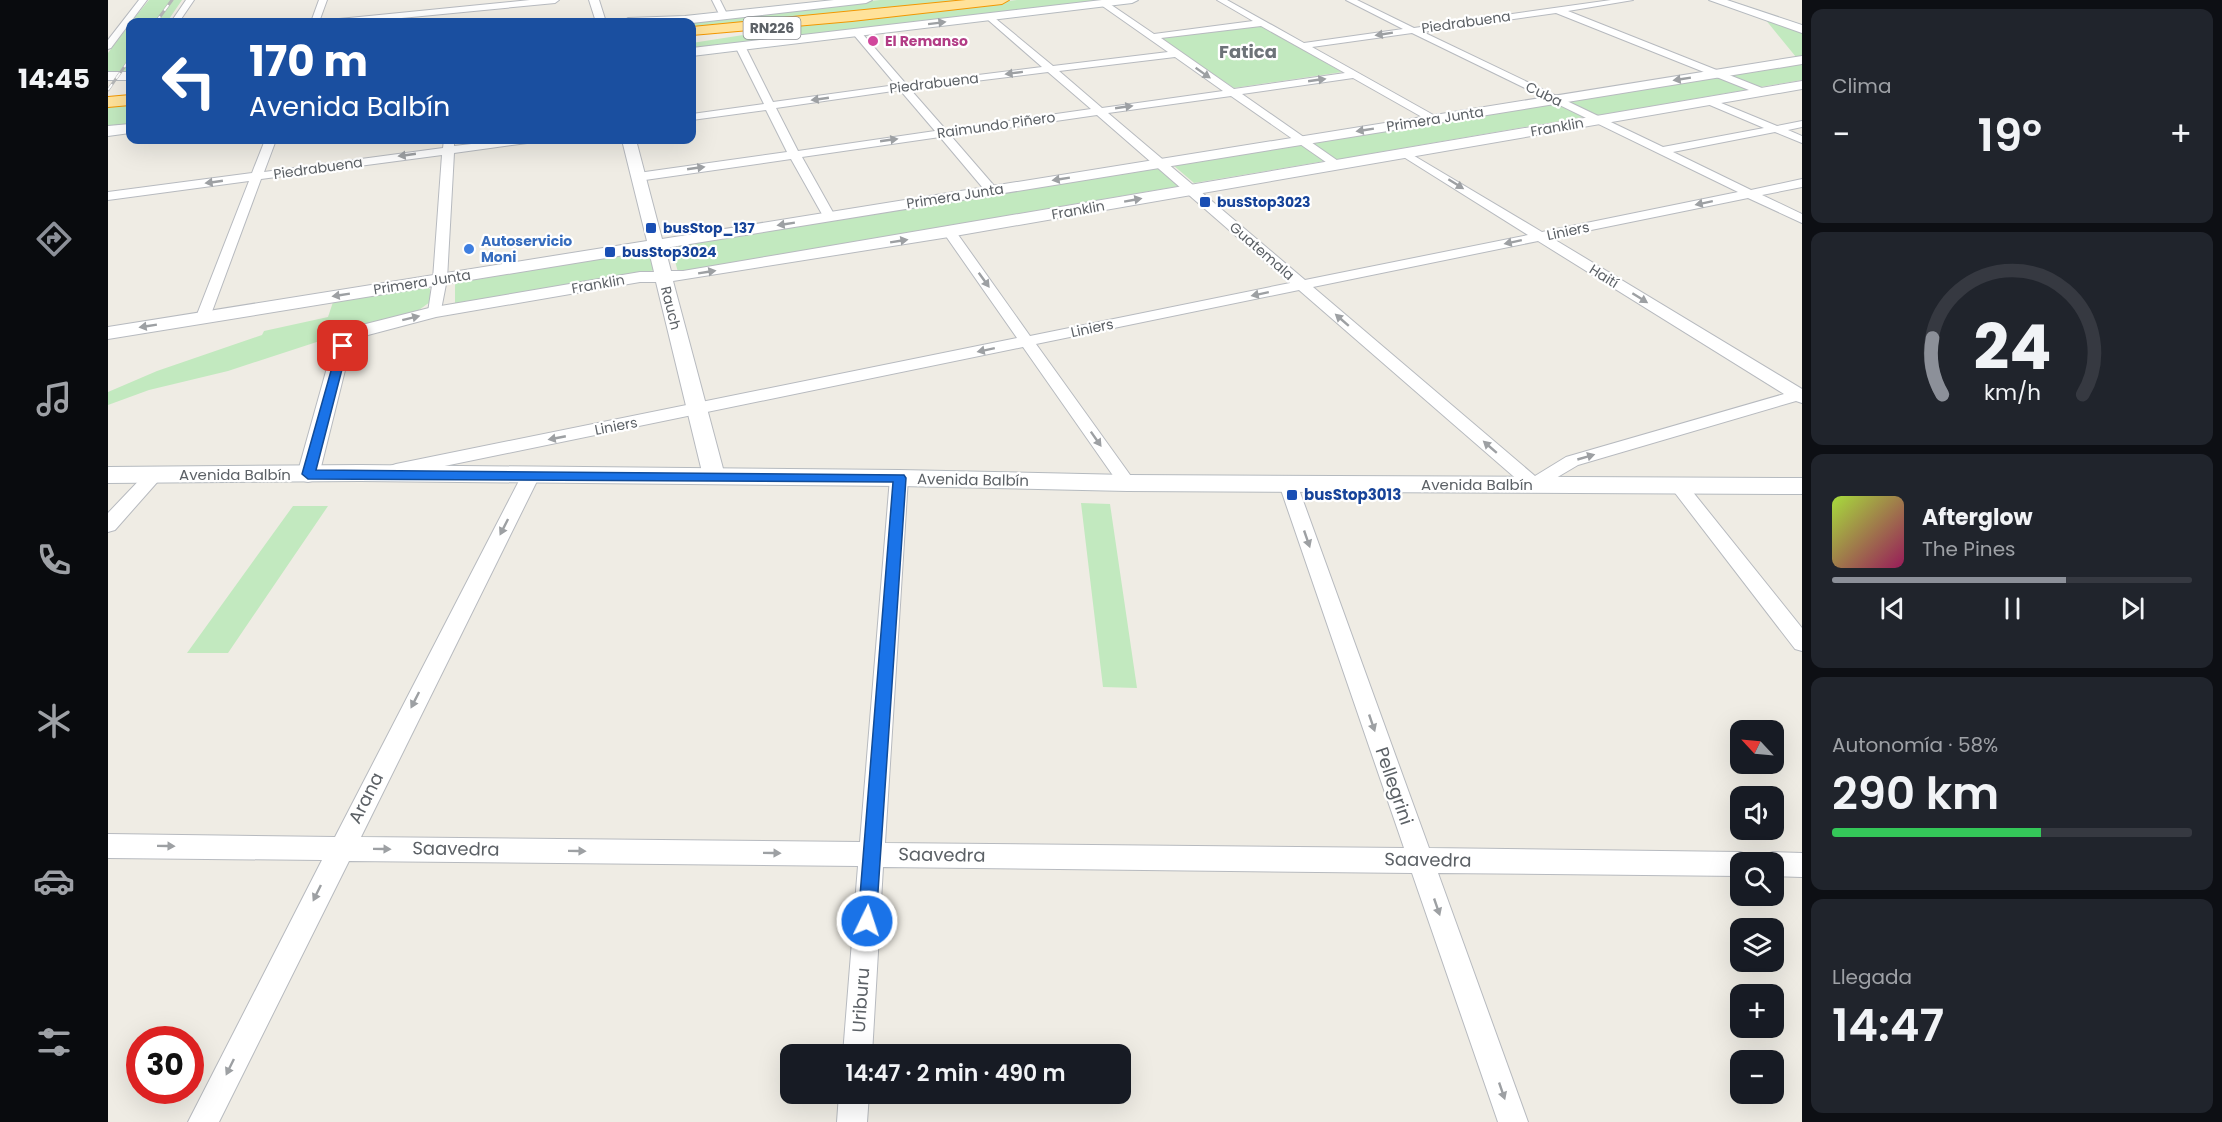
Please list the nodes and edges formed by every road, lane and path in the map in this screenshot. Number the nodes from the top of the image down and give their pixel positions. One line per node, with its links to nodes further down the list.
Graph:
1 (143, 0): 23 (street)
2 (190, 0): 24 (street)
3 (323, 0): 25 (street)
4 (555, 0): 18 (street)
5 (594, 0): 27 (street)
6 (716, 0): 20 (street)
7 (866, 0): 15 (main road)
8 (1002, 0): 21 (highway, RN226)
9 (1132, 0): 16 (main road)
10 (1221, 0): 30 (street)
11 (1350, 0): 33 (street, Cuba)
12 (1629, 0): 19 (street, Piedrabuena)
13 (1715, 0): 32 (main road)
14 (1731, 0): 31 (main road)
15 (837, 2): 20 (main road)
16 (1104, 3): 22 (main road); 36 (street)
17 (1541, 3): 19 (street)
18 (459, 5): 26 (street)
19 (1557, 10): 33 (street, Piedrabuena); 45 (street)
20 (724, 16): 28 (main road)
21 (852, 17): 34 (highway, RN226); 37 (highway, RN226)
22 (990, 17): 35 (main road, one-way to 22); 44 (street, Guatemala)
23 (129, 18)
24 (178, 18)
25 (316, 18)
26 (367, 18)
27 (600, 18)
28 (696, 19)
29 (126, 22): 38 (street)
30 (1262, 23): 36 (street); 40 (street)
31 (1802, 24)
32 (1802, 29)
33 (1411, 30): 40 (street, Piedrabuena, one-way to 40); 53 (street, Cuba)
34 (696, 31)
35 (856, 33): 39 (main road); 49 (street)
36 (1151, 37): 42 (street)
37 (696, 39)
38 (109, 43)
39 (740, 46): 41 (main road); 57 (street)
40 (1303, 46): 46 (street)
41 (696, 52)
42 (1176, 54): 44 (street, Piedrabuena); 51 (street, one-way to 51)
43 (1802, 60): 45 (street, Primera Junta)
44 (1050, 69): 49 (street, Piedrabuena, one-way to 49); 58 (street, Guatemala)
45 (1718, 73): 52 (street); 53 (street, Primera Junta, one-way to 53)
46 (1354, 75): 51 (street, Raimundo Piñero, one-way to 46); 60 (street)
47 (108, 76): 48 (main road)
48 (126, 76)
49 (902, 87): 57 (street, Piedrabuena, one-way to 57); 66 (street)
50 (1799, 87): 52 (street, Franklin)
51 (1232, 92): 58 (street, Raimundo Piñero, one-way to 51); 69 (street)
52 (1763, 92): 55 (street, Franklin)
53 (1556, 99): 60 (street, Primera Junta); 61 (street, Cuba)
54 (126, 100): 56 (highway)
55 (1709, 101): 61 (street, Franklin); 64 (street)
56 (108, 102)
57 (770, 106): 59 (street, Piedrabuena); 76 (street)
58 (1100, 111): 66 (street, Raimundo Piñero); 78 (street, Guatemala)
59 (696, 116)
60 (1433, 119): 69 (street, Primera Junta, one-way to 69)
61 (1598, 120): 74 (street, Cuba); 75 (street, Franklin)
62 (1802, 124): 64 (street)
63 (126, 129): 65 (main road)
64 (1775, 129): 67 (street); 74 (street)
65 (108, 131)
66 (940, 132): 76 (street, Raimundo Piñero, one-way to 66); 84 (street)
67 (1796, 134): 68 (street); 77 (street)
68 (1802, 140)
69 (1302, 141): 78 (street, Primera Junta); 79 (street)
70 (269, 144): 80 (street)
71 (464, 144): 73 (street, Piedrabuena)
72 (630, 144): 81 (street, Rauch)
73 (448, 145): 80 (street, Piedrabuena, one-way to 80); 93 (street)
74 (1660, 151): 77 (street, Cuba)
75 (1406, 153): 79 (street, Franklin); 90 (street, Haití, one-way to 90)
76 (794, 154): 81 (street, Raimundo Piñero, one-way to 76); 87 (street)
77 (1675, 158): 85 (street, Cuba)
78 (1160, 164): 83 (street, Guatemala); 84 (street, Primera Junta, one-way to 84)
79 (1337, 165): 83 (street, Franklin)
80 (257, 176): 86 (street, Piedrabuena, one-way to 86); 96 (street)
81 (638, 177): 91 (street, Rauch)
82 (1802, 183): 85 (street, Liniers)
83 (1190, 189): 89 (street, Franklin, one-way to 83); 94 (street, Guatemala)
84 (992, 191): 87 (street, Primera Junta)
85 (1749, 194): 88 (street, Cuba); 90 (street, Liniers, one-way to 90)
86 (108, 196)
87 (829, 216): 91 (street, Primera Junta, one-way to 91)
88 (1802, 219)
89 (950, 232): 92 (street, Franklin, one-way to 89); 98 (street, one-way to 98)
90 (1541, 236): 94 (street, Liniers, one-way to 94); 99 (street, Haití, one-way to 99)
91 (656, 245): 92 (street, Rauch); 93 (street, Primera Junta)
92 (663, 277): 95 (street, Franklin); 100 (street, Rauch)
93 (440, 279): 95 (street); 96 (street, Primera Junta, one-way to 96)
94 (1302, 285): 98 (street, Liniers, one-way to 98); 110 (street, Guatemala, one-way to 94)
95 (435, 312): 102 (street, Franklin, one-way to 95)
96 (203, 317): 97 (street, Primera Junta, one-way to 97)
97 (108, 333)
98 (1028, 342): 100 (street, Liniers, one-way to 100); 108 (street, one-way to 108)
99 (1801, 396): 110 (street, one-way to 99)
100 (697, 409): 101 (street, Liniers, one-way to 101); 106 (street, Rauch)
101 (382, 473): 102 (main road, Avenida Balbín); 105 (main road, Avenida Balbín)
102 (308, 474): 104 (main road, Avenida Balbín)
103 (108, 475): 104 (main road, Avenida Balbín)
104 (154, 475): 113 (street)
105 (531, 475): 106 (main road, Avenida Balbín); 116 (street, Arana, one-way to 116)
106 (714, 476): 107 (main road, Avenida Balbín)
107 (899, 478): 108 (main road, Avenida Balbín); 117 (street, Uriburu)
108 (1127, 483): 109 (main road, Avenida Balbín)
109 (1288, 484): 110 (main road, Avenida Balbín); 118 (street, Pellegrini, one-way to 118)
110 (1534, 485): 111 (main road, Avenida Balbín)
111 (1678, 485): 112 (main road, Avenida Balbín); 114 (street)
112 (1802, 486)
113 (108, 525)
114 (1802, 643)
115 (108, 846): 116 (street, Saavedra, one-way to 116)
116 (340, 848): 117 (street, Saavedra, one-way to 117); 124 (street, Arana, one-way to 124)
117 (872, 854): 118 (street, Saavedra); 122 (street, Uriburu)
118 (1420, 860): 119 (street, Saavedra); 126 (street, Pellegrini, one-way to 126)
119 (1730, 864)
120 (1784, 864): 121 (street)
121 (1802, 865)
122 (858, 1044)
123 (853, 1104): 125 (street)
124 (203, 1122)
125 (852, 1122)
126 (1513, 1122)

